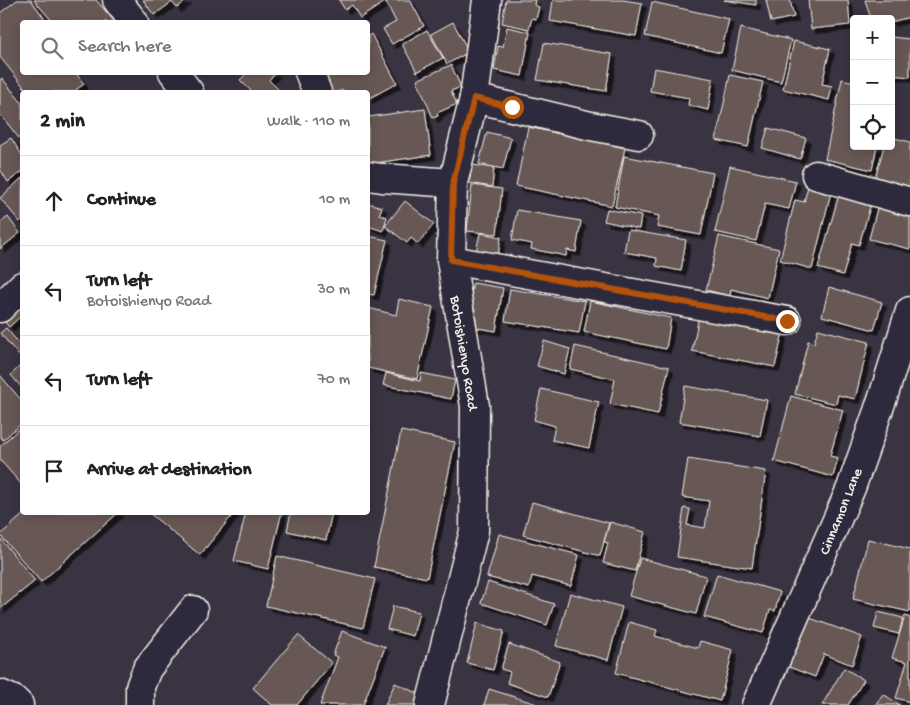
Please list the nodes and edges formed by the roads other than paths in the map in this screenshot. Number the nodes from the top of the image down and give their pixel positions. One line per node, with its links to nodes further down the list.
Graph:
1 (117, 0): 3 (street)
2 (487, 0): 8 (street, Botoishienyo Road)
3 (132, 20)
4 (175, 75): 6 (street)
5 (310, 75): 7 (street)
6 (187, 90)
7 (316, 90)
8 (474, 98): 9 (street); 12 (street, Botoishienyo Road)
9 (639, 135)
10 (816, 175): 13 (street)
11 (370, 176): 12 (street)
12 (453, 183): 14 (street, Botoishienyo Road)
13 (910, 202)
14 (451, 260): 18 (street); 23 (street, Botoishienyo Road)
15 (20, 288): 16 (street)
16 (0, 308)
17 (910, 311): 24 (street, Cinnamon Lane)
18 (787, 321)
19 (193, 610): 22 (street)
20 (0, 694): 21 (street)
21 (19, 705)
22 (140, 705)
23 (430, 705)
24 (756, 705)

